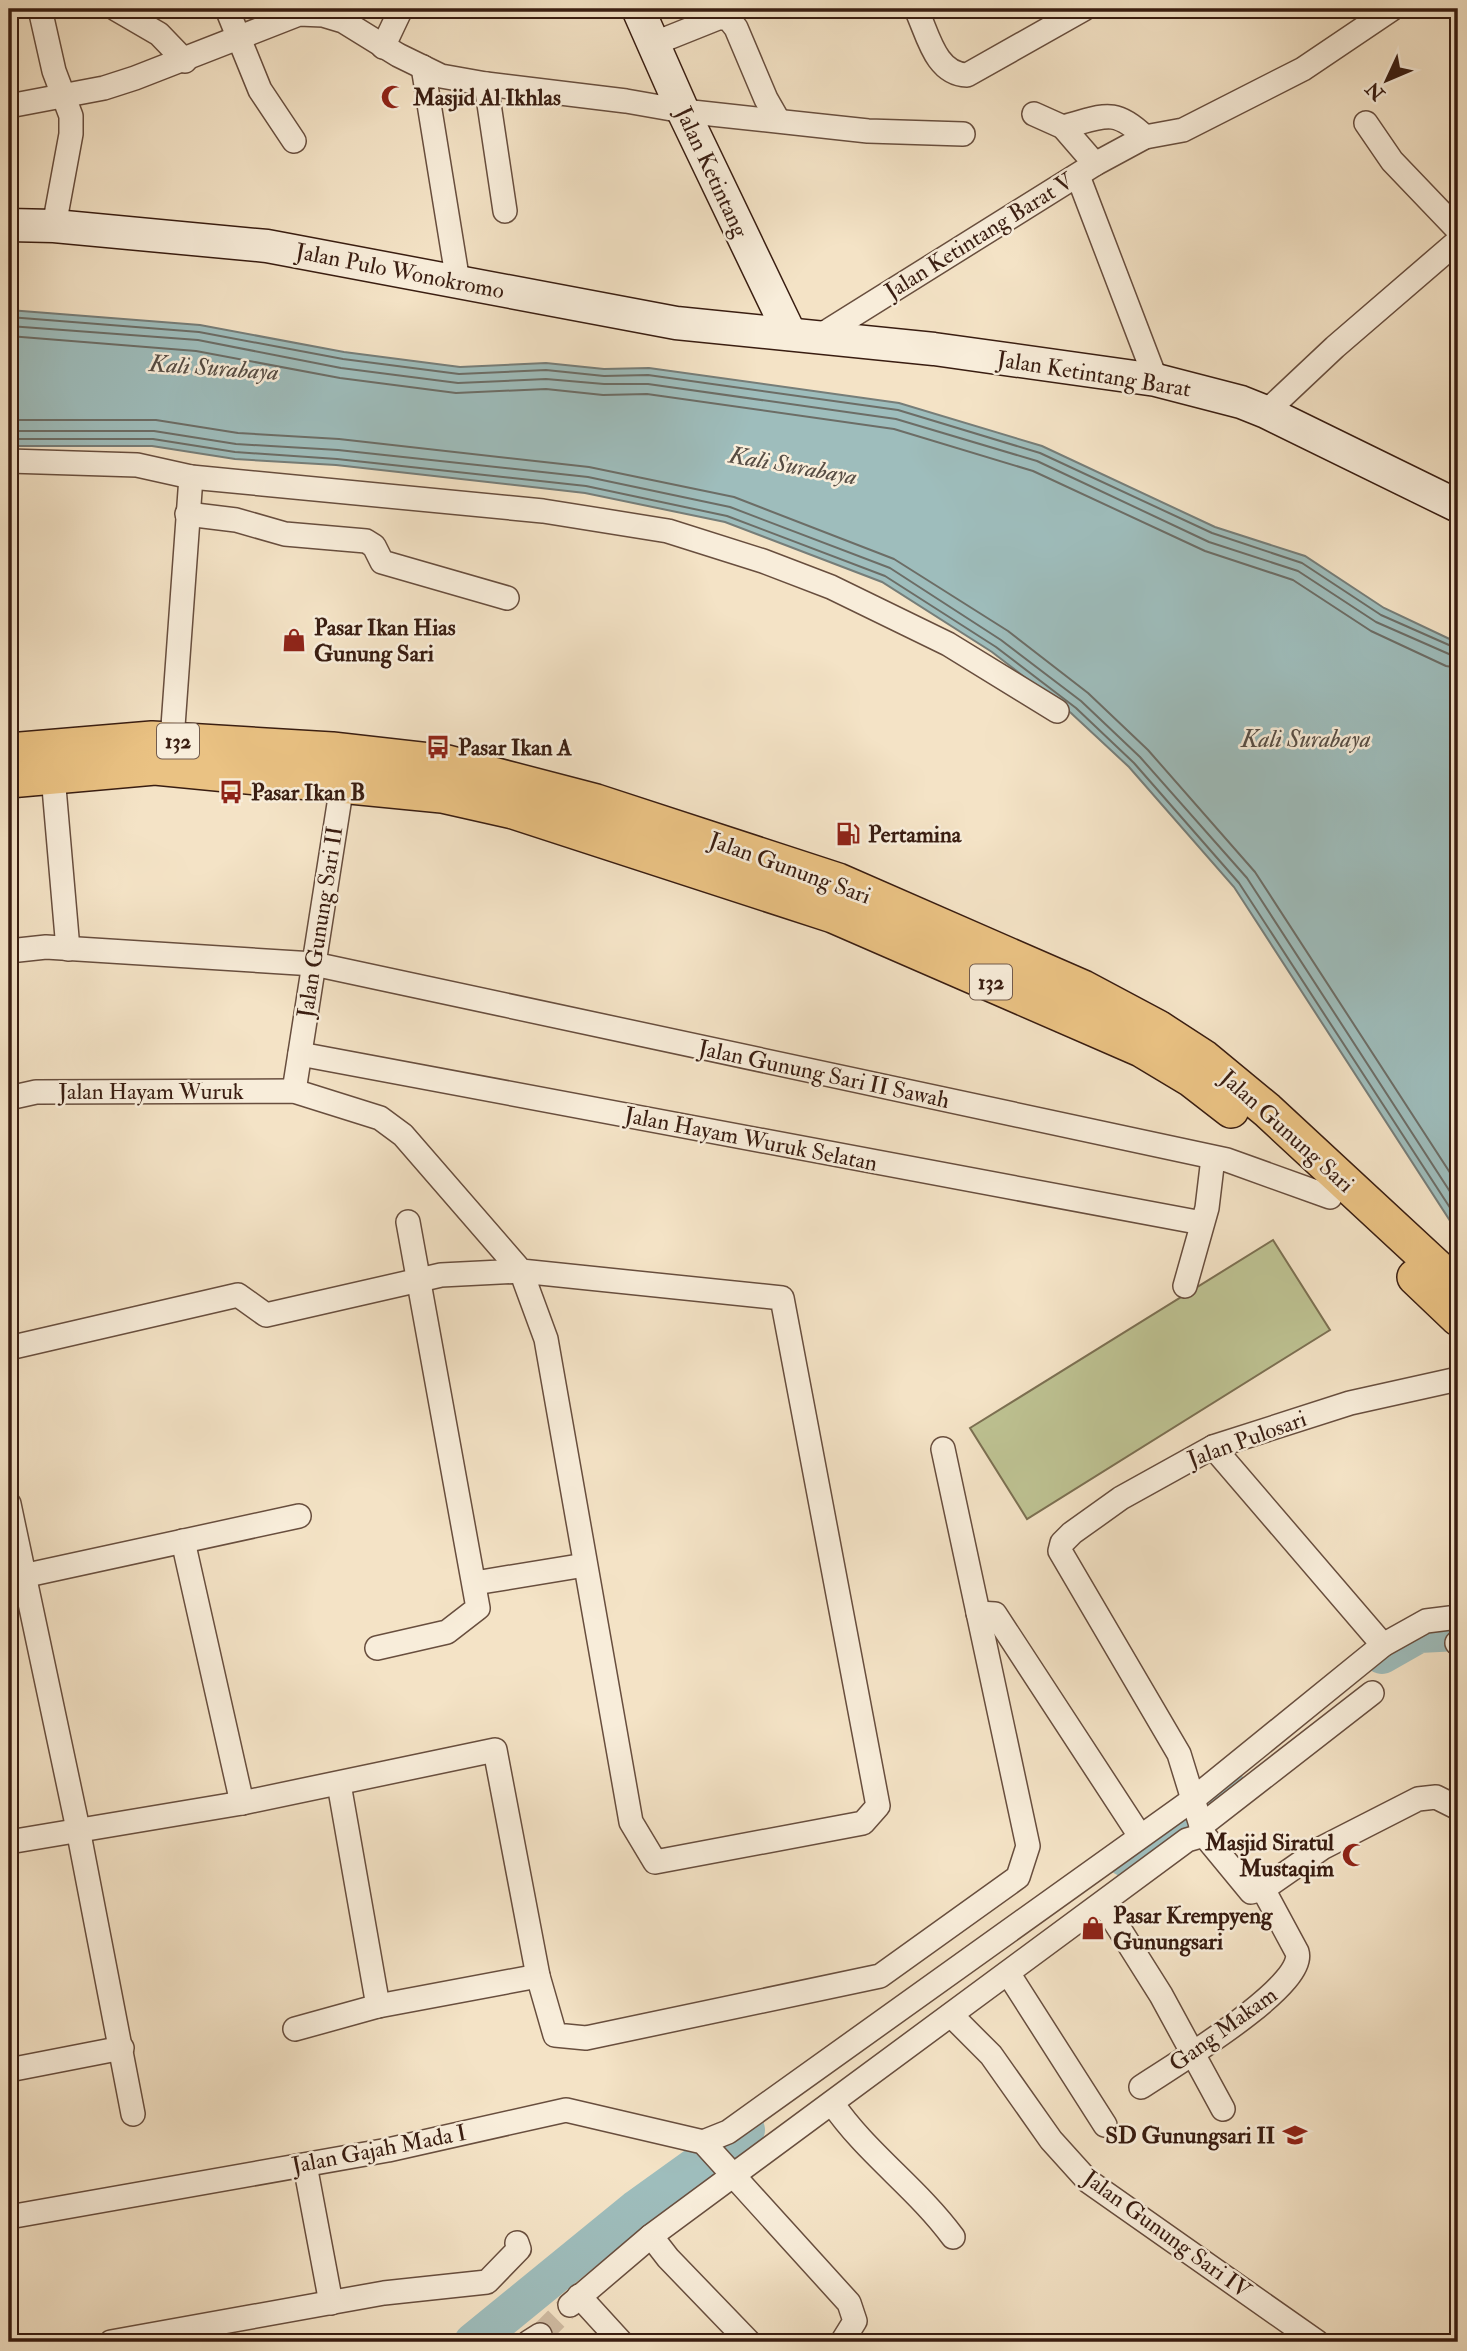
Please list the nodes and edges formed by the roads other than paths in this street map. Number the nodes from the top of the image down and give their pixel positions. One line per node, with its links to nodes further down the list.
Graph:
1 (40, 9): 17 (street)
2 (116, 9): 14 (street)
3 (227, 9): 11 (street)
4 (401, 9): 13 (street)
5 (638, 9): 12 (main road, Jalan Ketintang)
6 (916, 9): 10 (street)
7 (1084, 9): 10 (street)
8 (1392, 9): 25 (street, Jalan Ketintang Barat V)
9 (323, 12): 11 (street); 13 (street)
10 (1054, 16)
11 (239, 36): 14 (street); 26 (street)
12 (653, 44): 19 (main road, Jalan Ketintang); 21 (street)
13 (383, 47): 15 (street)
14 (186, 61): 17 (street)
15 (423, 67): 16 (street); 33 (street)
16 (486, 85): 19 (street); 28 (street)
17 (65, 96): 18 (street); 30 (street)
18 (9, 106)
19 (683, 111): 21 (street); 34 (main road, Jalan Ketintang)
20 (1034, 114): 23 (street)
21 (778, 120): 24 (street)
22 (1367, 123): 31 (street)
23 (1063, 127): 25 (street); 27 (street)
24 (963, 134)
25 (1145, 137): 27 (street, Jalan Ketintang Barat V)
26 (294, 141)
27 (1086, 170): 34 (street, Jalan Ketintang Barat V); 35 (street)
28 (505, 211)
29 (9, 225): 30 (main road, Jalan Pulo Wonokromo)
30 (54, 226): 33 (main road, Jalan Pulo Wonokromo)
31 (1458, 230)
32 (1458, 241): 36 (street)
33 (458, 282): 34 (main road, Jalan Pulo Wonokromo)
34 (803, 336): 35 (main road, Jalan Ketintang Barat)
35 (1156, 380): 36 (main road, Jalan Ketintang Barat)
36 (1266, 412): 39 (main road, Jalan Ketintang Barat)
37 (9, 461): 38 (street)
38 (191, 477): 40 (street); 42 (street)
39 (1458, 506)
40 (187, 514): 41 (street); 43 (street)
41 (507, 598)
42 (1057, 711)
43 (172, 740): 44 (main road, Jalan Gunung Sari / 132); 45 (main road, Jalan Gunung Sari / 132)
44 (9, 751)
45 (344, 769): 46 (main road, Jalan Gunung Sari / 132); 50 (street, Jalan Gunung Sari II); 51 (main road, Jalan Gunung Sari / 132)
46 (53, 776): 47 (main road, Jalan Gunung Sari / 132); 48 (street)
47 (9, 780)
48 (68, 948): 49 (street, Jalan Gunung Sari II Sawah); 50 (street, Jalan Gunung Sari II Sawah)
49 (9, 951)
50 (314, 964): 52 (street, Jalan Gunung Sari II); 55 (street, Jalan Gunung Sari II Sawah)
51 (1094, 1010): 56 (main road, Jalan Gunung Sari / 132); 62 (main road, Jalan Gunung Sari / 132)
52 (300, 1054): 53 (street, Jalan Gunung Sari II); 58 (street, Jalan Hayam Wuruk Selatan)
53 (294, 1091): 54 (street, Jalan Hayam Wuruk); 59 (street, Jalan Hayam Wuruk)
54 (9, 1098)
55 (1213, 1158): 56 (street, Jalan Gunung Sari II Sawah); 58 (street)
56 (1330, 1196): 63 (main road, Jalan Gunung Sari / 132)
57 (408, 1222): 60 (street)
58 (1202, 1223): 61 (street)
59 (521, 1271): 60 (street); 71 (street); 71 (street)
60 (418, 1279): 64 (street); 73 (street)
61 (1185, 1286)
62 (1458, 1287)
63 (1458, 1318)
64 (9, 1348)
65 (1458, 1379): 66 (street, Jalan Pulosari)
66 (1213, 1447): 76 (street); 81 (street, Jalan Pulosari)
67 (943, 1449): 74 (street)
68 (9, 1504): 72 (street)
69 (299, 1516): 70 (street)
70 (183, 1541): 72 (street); 79 (street)
71 (585, 1565): 73 (street)
72 (17, 1578): 82 (street)
73 (475, 1583): 77 (street)
74 (978, 1613): 83 (street); 88 (street)
75 (1458, 1617): 76 (street)
76 (1383, 1645): 81 (street)
77 (377, 1648)
78 (339, 1784): 79 (street); 88 (street); 89 (street)
79 (242, 1803): 82 (street)
80 (1458, 1808): 85 (street)
81 (1198, 1816): 83 (street); 85 (street); 86 (street)
82 (78, 1829): 84 (street); 92 (street)
83 (1140, 1836): 100 (street)
84 (9, 1842)
85 (1257, 1891): 93 (street, Gang Makam)
86 (1103, 1903): 87 (street); 93 (street)
87 (1008, 1973): 90 (street); 99 (street)
88 (538, 1976): 89 (street)
89 (378, 2006): 91 (street)
90 (951, 2015): 96 (street); 113 (street, Jalan Gunung Sari IV)
91 (295, 2029)
92 (122, 2048): 94 (street); 98 (street)
93 (1193, 2054): 95 (street, Gang Makam); 97 (street)
94 (9, 2070)
95 (1140, 2087)
96 (832, 2102): 102 (street); 105 (street)
97 (1223, 2109)
98 (133, 2114)
99 (1105, 2125)
100 (706, 2145): 101 (street, Jalan Gajah Mada I); 102 (street)
101 (305, 2165): 103 (street, Jalan Gajah Mada I); 107 (street)
102 (729, 2173): 104 (street); 112 (street)
103 (9, 2217)
104 (651, 2235): 110 (street); 111 (street)
105 (953, 2237)
106 (517, 2243): 107 (street)
107 (331, 2303): 108 (street)
108 (153, 2338): 109 (street)
109 (111, 2342)
110 (621, 2342)
111 (749, 2342)
112 (842, 2342)
113 (1317, 2342)

